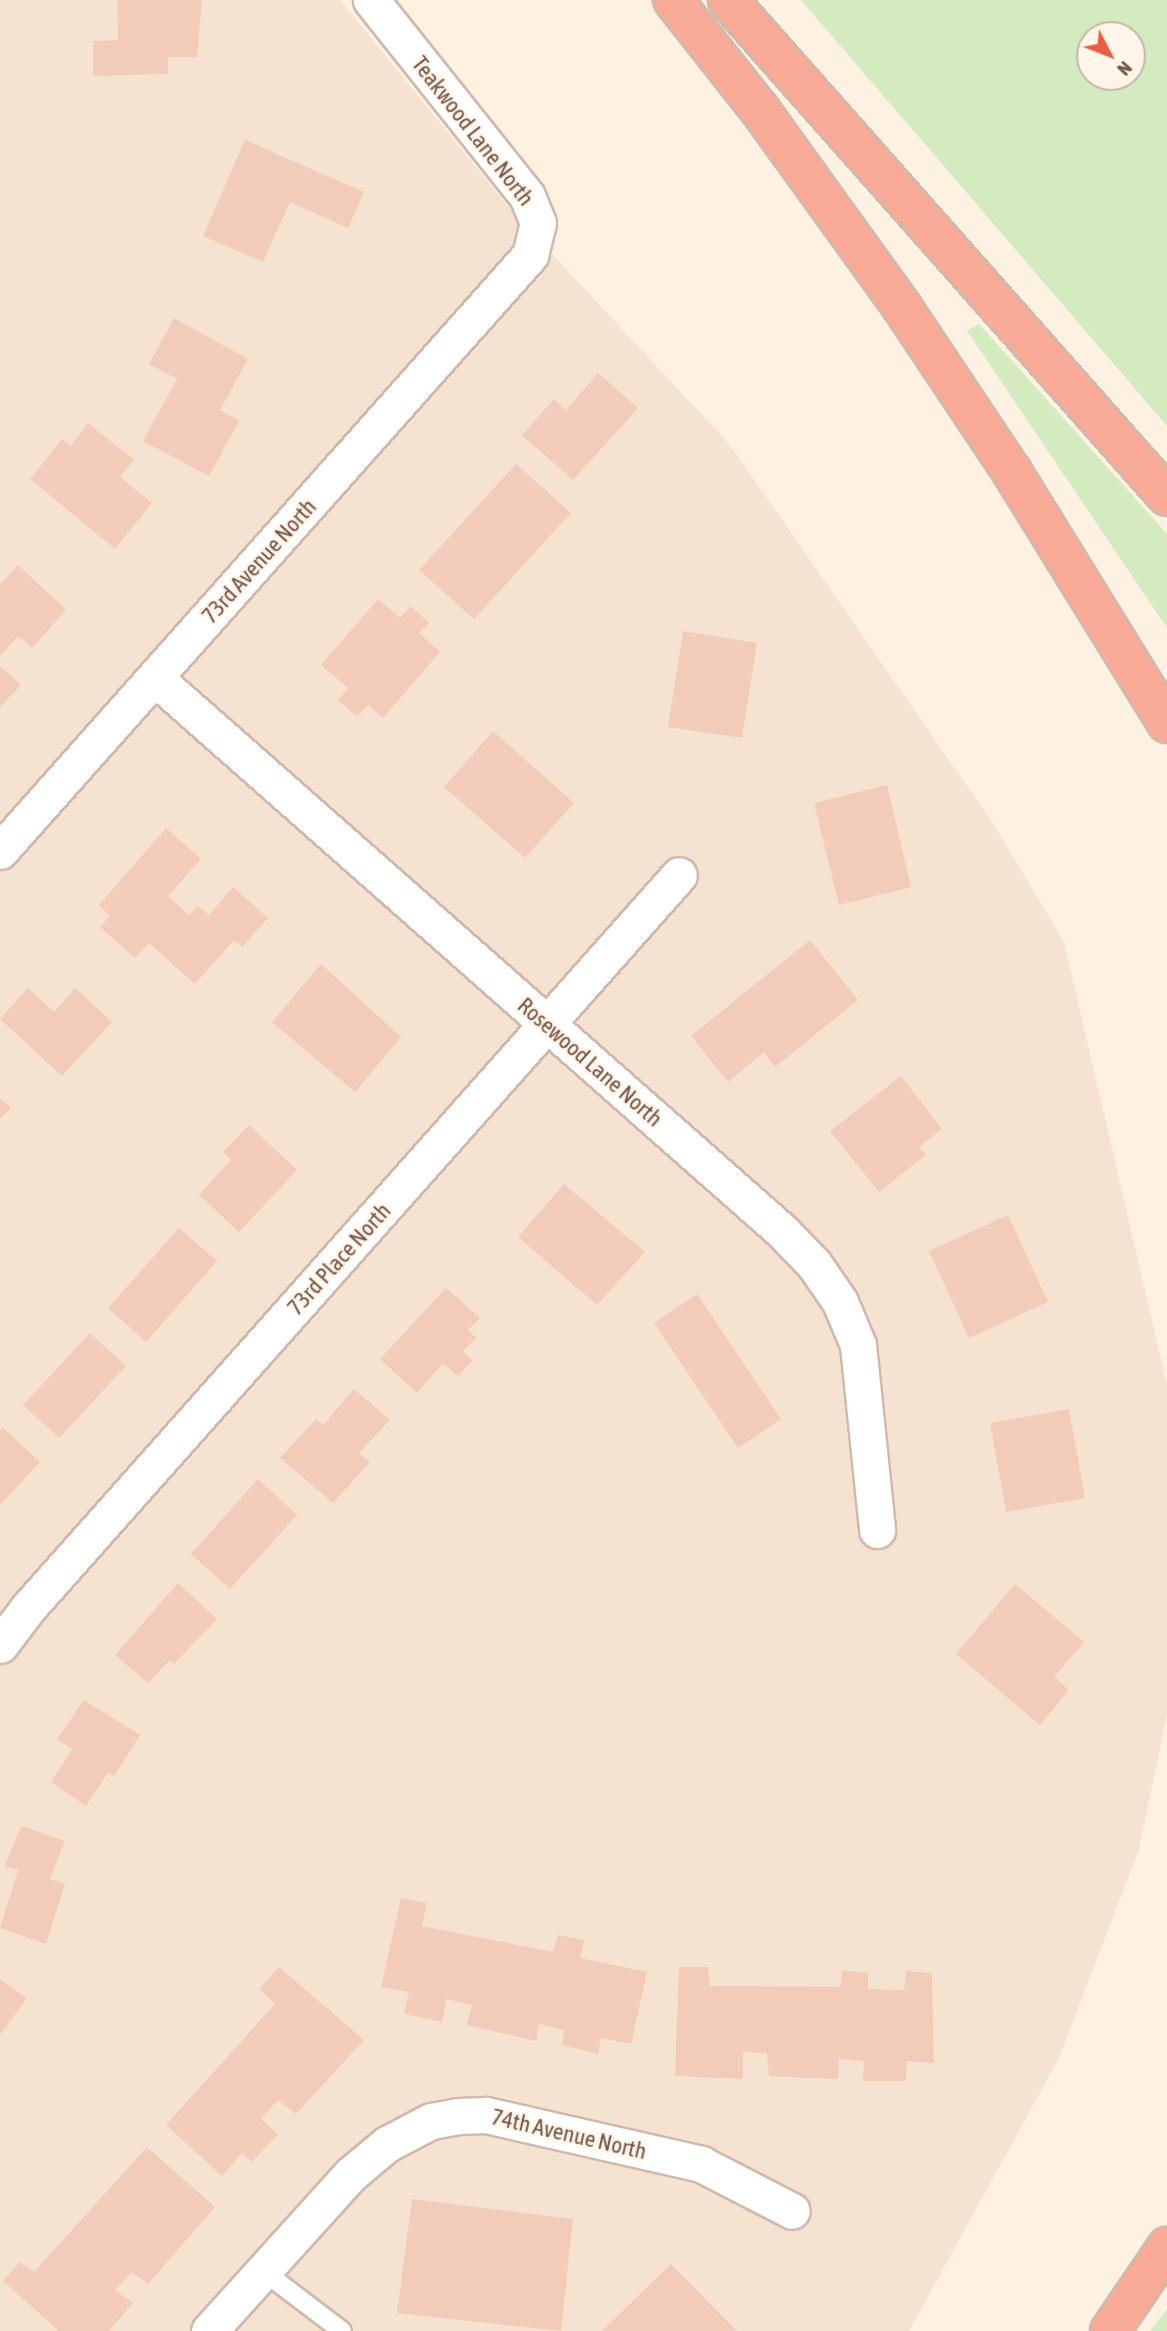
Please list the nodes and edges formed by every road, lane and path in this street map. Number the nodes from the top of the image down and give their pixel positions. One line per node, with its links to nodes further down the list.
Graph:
1 (371, 0): 4 (street, Teakwood Lane North)
2 (673, 0): 7 (highway)
3 (728, 0): 5 (highway)
4 (517, 270): 6 (street, 73rd Avenue North)
5 (1167, 496)
6 (155, 678): 8 (street, 73rd Avenue North); 10 (street, Rosewood Lane North)
7 (1167, 723)
8 (0, 851)
9 (680, 875): 10 (street, 73rd Place North)
10 (548, 1025): 11 (street, Rosewood Lane North); 12 (street, 73rd Place North)
11 (877, 1530)
12 (0, 1645)
13 (792, 2211): 15 (street, 74th Avenue North)
14 (1167, 2247): 18 (highway)
15 (263, 2271): 16 (street, 74th Avenue North); 17 (lane)
16 (209, 2331)
17 (342, 2331)
18 (1110, 2331)

